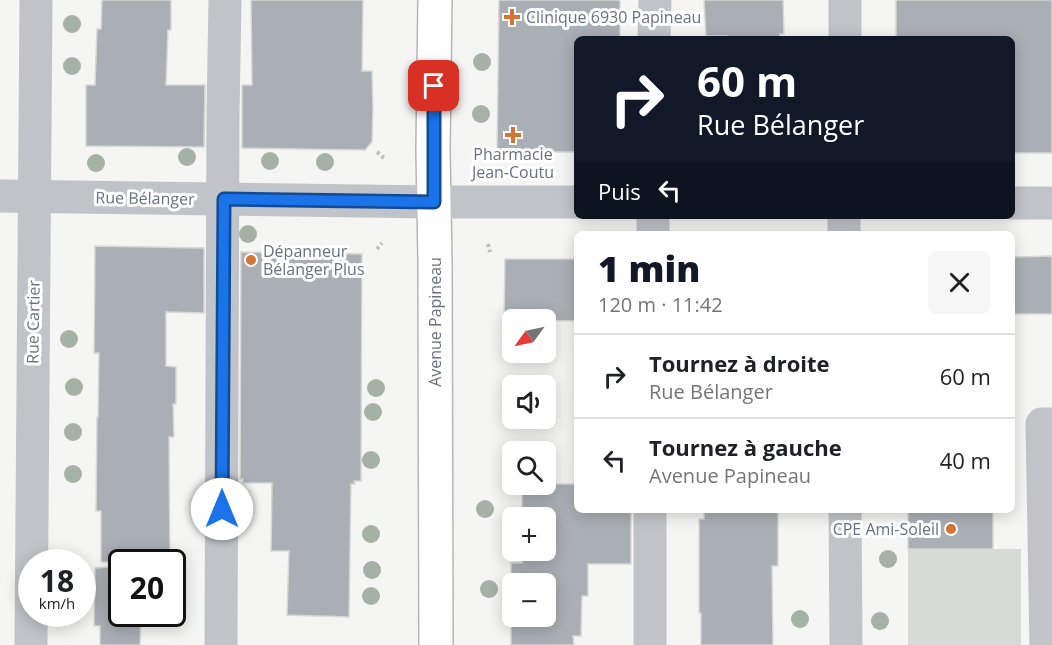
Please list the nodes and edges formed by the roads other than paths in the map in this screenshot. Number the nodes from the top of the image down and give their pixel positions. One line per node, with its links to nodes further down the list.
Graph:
1 (36, 0): 9 (street, Rue Cartier)
2 (225, 0): 10 (street)
3 (435, 0): 11 (main road, Avenue Papineau)
4 (655, 0): 6 (street)
5 (845, 0): 7 (street)
6 (654, 36)
7 (845, 36)
8 (0, 196): 9 (street, Rue Bélanger)
9 (34, 197): 10 (street, Rue Bélanger); 18 (street, Rue Cartier)
10 (224, 199): 11 (street, Rue Bélanger); 19 (street)
11 (434, 202): 12 (street, Rue Bélanger); 20 (main road, Avenue Papineau)
12 (574, 202)
13 (1015, 203): 14 (street)
14 (1052, 203)
15 (1052, 424): 23 (street)
16 (650, 513): 21 (street)
17 (846, 513): 22 (street)
18 (30, 645)
19 (221, 645)
20 (436, 645)
21 (650, 645)
22 (846, 645)
23 (1046, 645)

